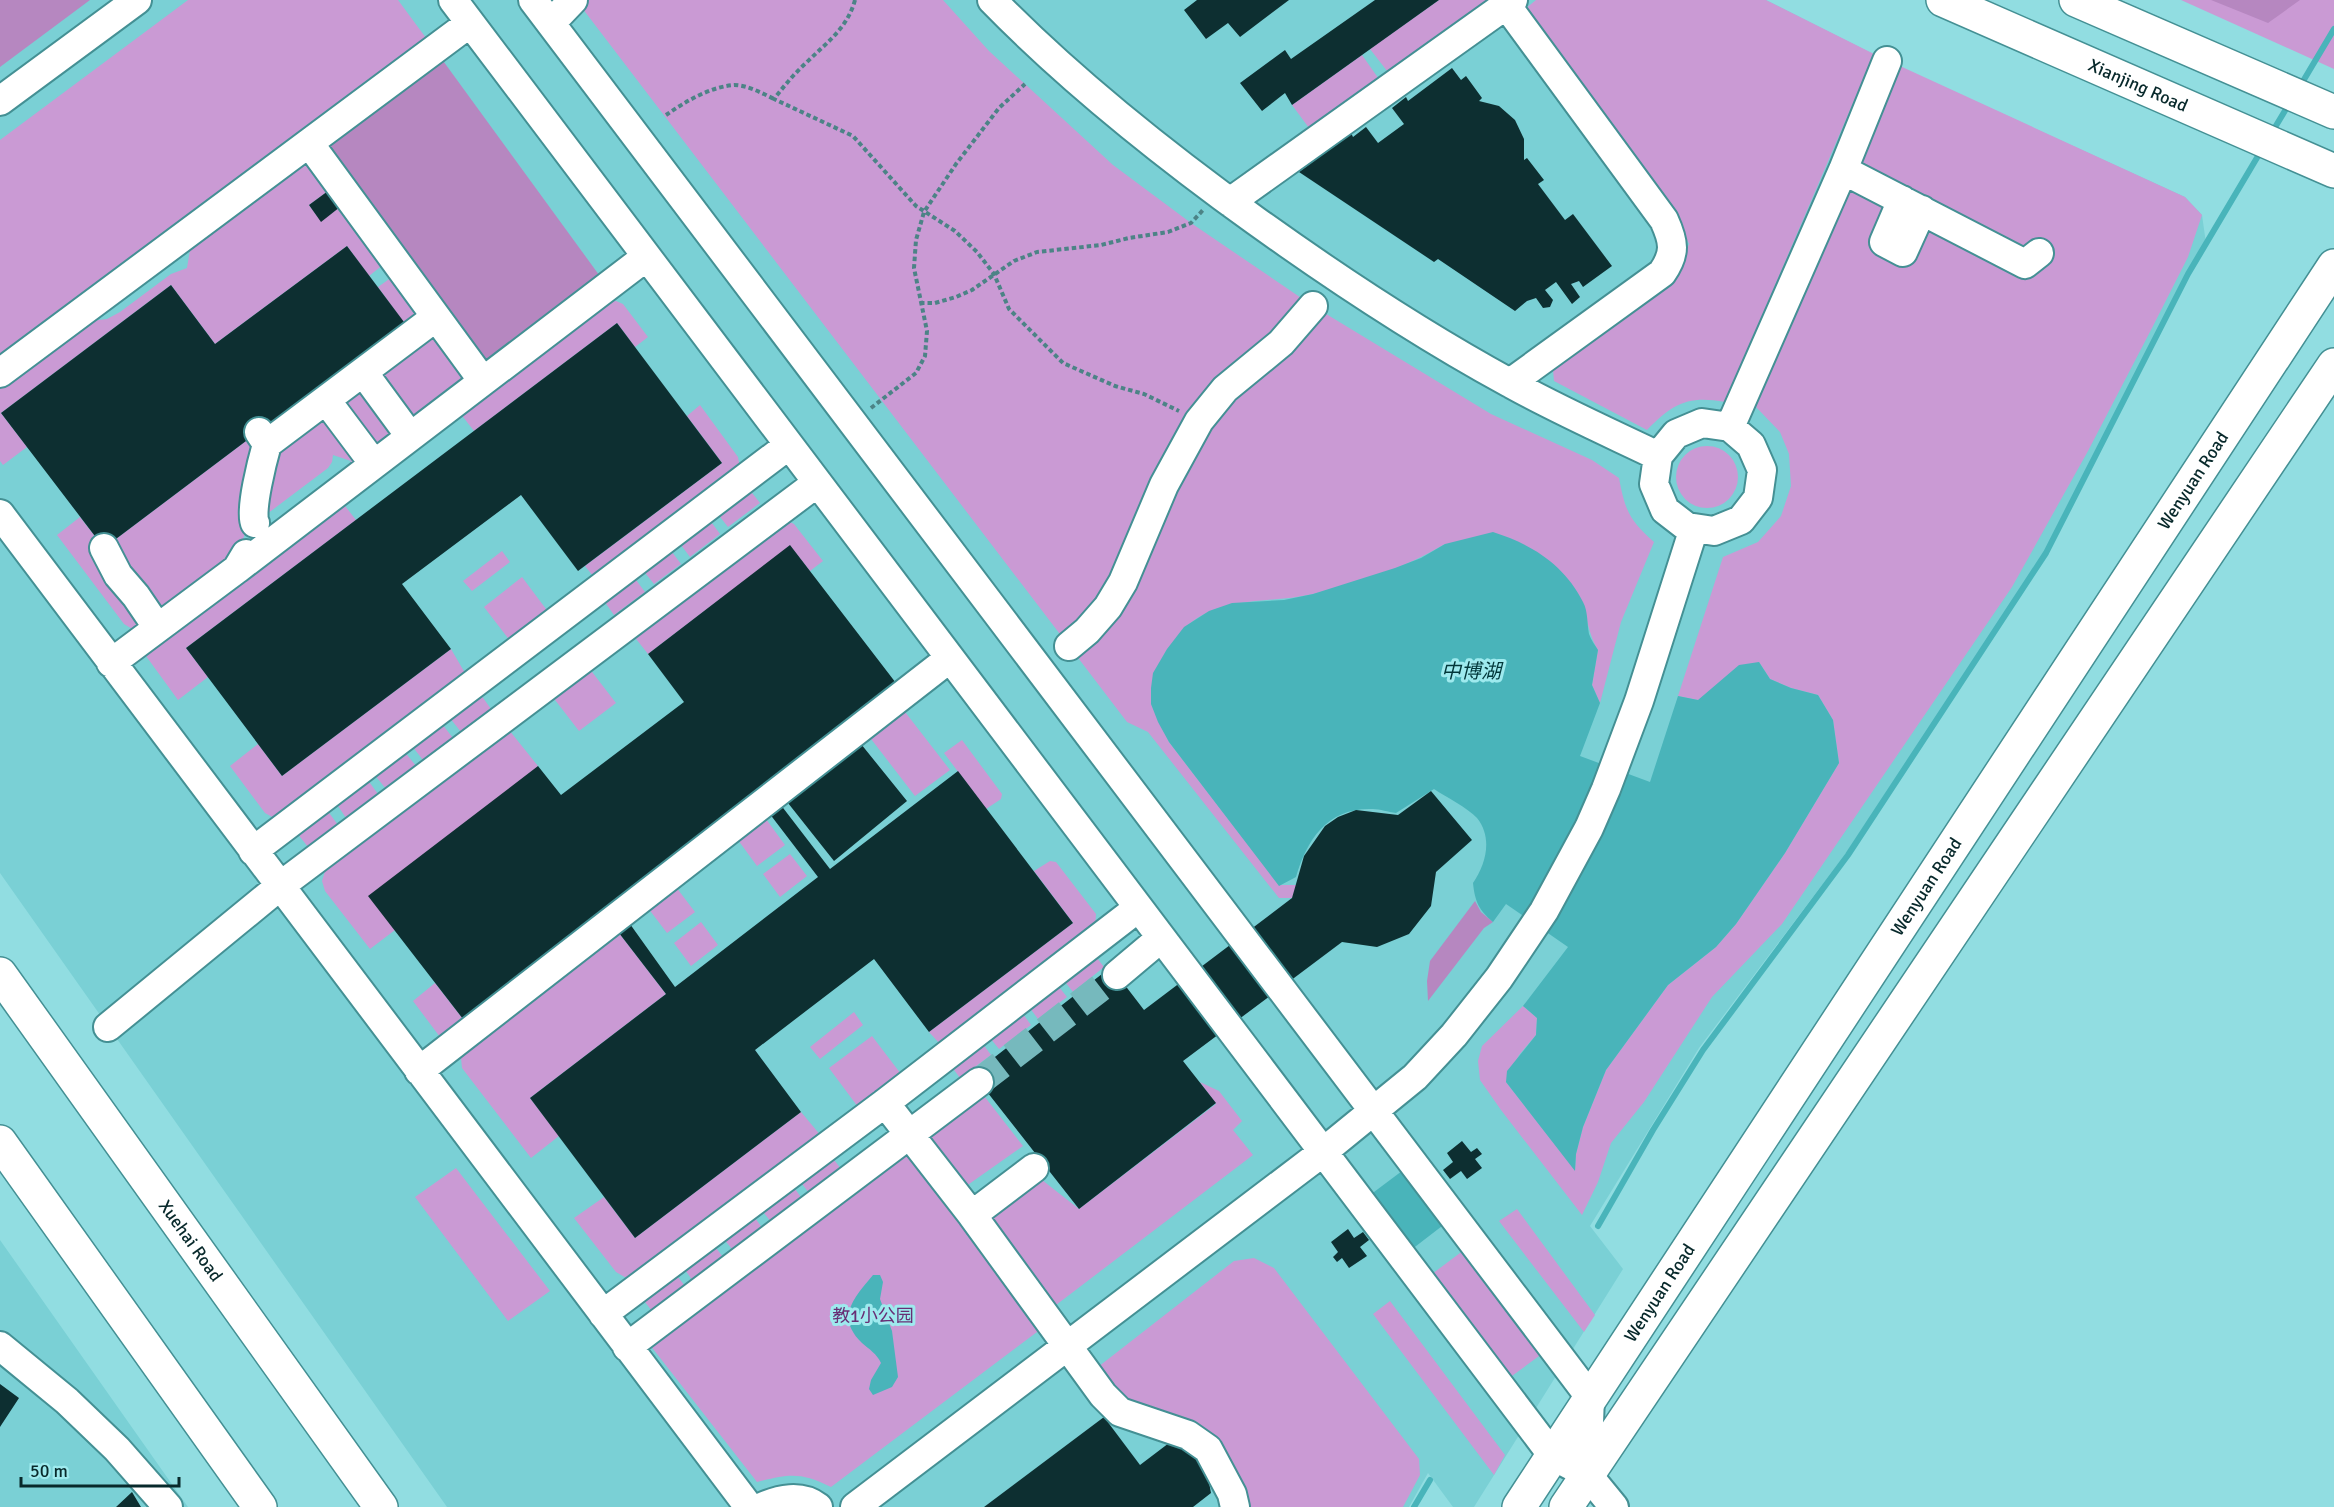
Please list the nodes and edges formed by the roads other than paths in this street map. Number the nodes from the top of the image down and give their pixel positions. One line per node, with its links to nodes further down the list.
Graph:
1 (137, 0): 12 (street)
2 (453, 0): 9 (street)
3 (533, 0): 10 (street)
4 (573, 0): 10 (street)
5 (992, 0): 17 (street)
6 (1943, 0): 15 (main road, Xianjing Road)
7 (2076, 0): 13 (main road)
8 (1510, 3): 17 (street); 29 (street)
9 (470, 23): 14 (street); 19 (street)
10 (551, 23): 57 (street)
11 (1887, 61): 16 (street)
12 (0, 101)
13 (2332, 111)
14 (309, 143): 23 (street); 24 (street)
15 (2323, 166)
16 (1842, 170): 18 (street); 31 (street)
17 (1224, 198): 29 (street)
18 (2039, 253)
19 (646, 257): 28 (street); 33 (street)
20 (178, 259): 24 (street)
21 (2334, 266): 67 (main road, Wenyuan Road)
22 (1313, 306): 44 (street)
23 (436, 317): 26 (street); 28 (street)
24 (74, 318): 27 (street)
25 (2334, 365): 69 (main road)
26 (363, 372): 30 (street); 32 (street)
27 (0, 373)
28 (483, 381): 32 (street)
29 (1510, 383): 34 (street)
30 (326, 400): 36 (street); 39 (street)
31 (1730, 427): 34 (street); 40 (street)
32 (410, 436): 36 (street)
33 (789, 445): 37 (street); 47 (street)
34 (1658, 456): 40 (street)
35 (340, 462): 42 (street)
36 (374, 464): 42 (street)
37 (817, 483): 45 (street); 48 (street)
38 (0, 514): 46 (street)
39 (255, 523)
40 (1694, 528): 57 (street)
41 (104, 548): 43 (street)
42 (237, 569): 46 (street)
43 (153, 621)
44 (1069, 646)
45 (950, 658): 49 (street); 54 (street)
46 (111, 663): 47 (street)
47 (253, 851): 48 (street)
48 (280, 886): 53 (street); 54 (street)
49 (1138, 908): 50 (street); 56 (street)
50 (1161, 938): 52 (street); 60 (street)
51 (0, 975): 72 (main road, Xuehai Road)
52 (1117, 975)
53 (108, 1027)
54 (419, 1071): 63 (street)
55 (979, 1082): 58 (street)
56 (885, 1103): 58 (street); 63 (street)
57 (1374, 1112): 60 (street); 67 (street)
58 (909, 1134): 62 (street); 65 (street)
59 (0, 1142): 71 (main road)
60 (1323, 1152): 66 (street); 68 (street)
61 (1034, 1168): 62 (street)
62 (972, 1215): 66 (street)
63 (603, 1314): 65 (street)
64 (0, 1346): 70 (street)
65 (627, 1347): 73 (street)
66 (1069, 1347): 76 (street); 77 (street)
67 (1590, 1397): 68 (main road, Wenyuan Road); 69 (street)
68 (1552, 1456): 69 (street); 78 (main road, Wenyuan Road)
69 (1587, 1474): 79 (main road); 80 (street)
70 (168, 1507)
71 (260, 1507)
72 (381, 1507)
73 (750, 1507)
74 (762, 1507): 75 (street)
75 (818, 1507)
76 (855, 1507)
77 (1234, 1507)
78 (1519, 1507)
79 (1566, 1507)
80 (1614, 1507)

